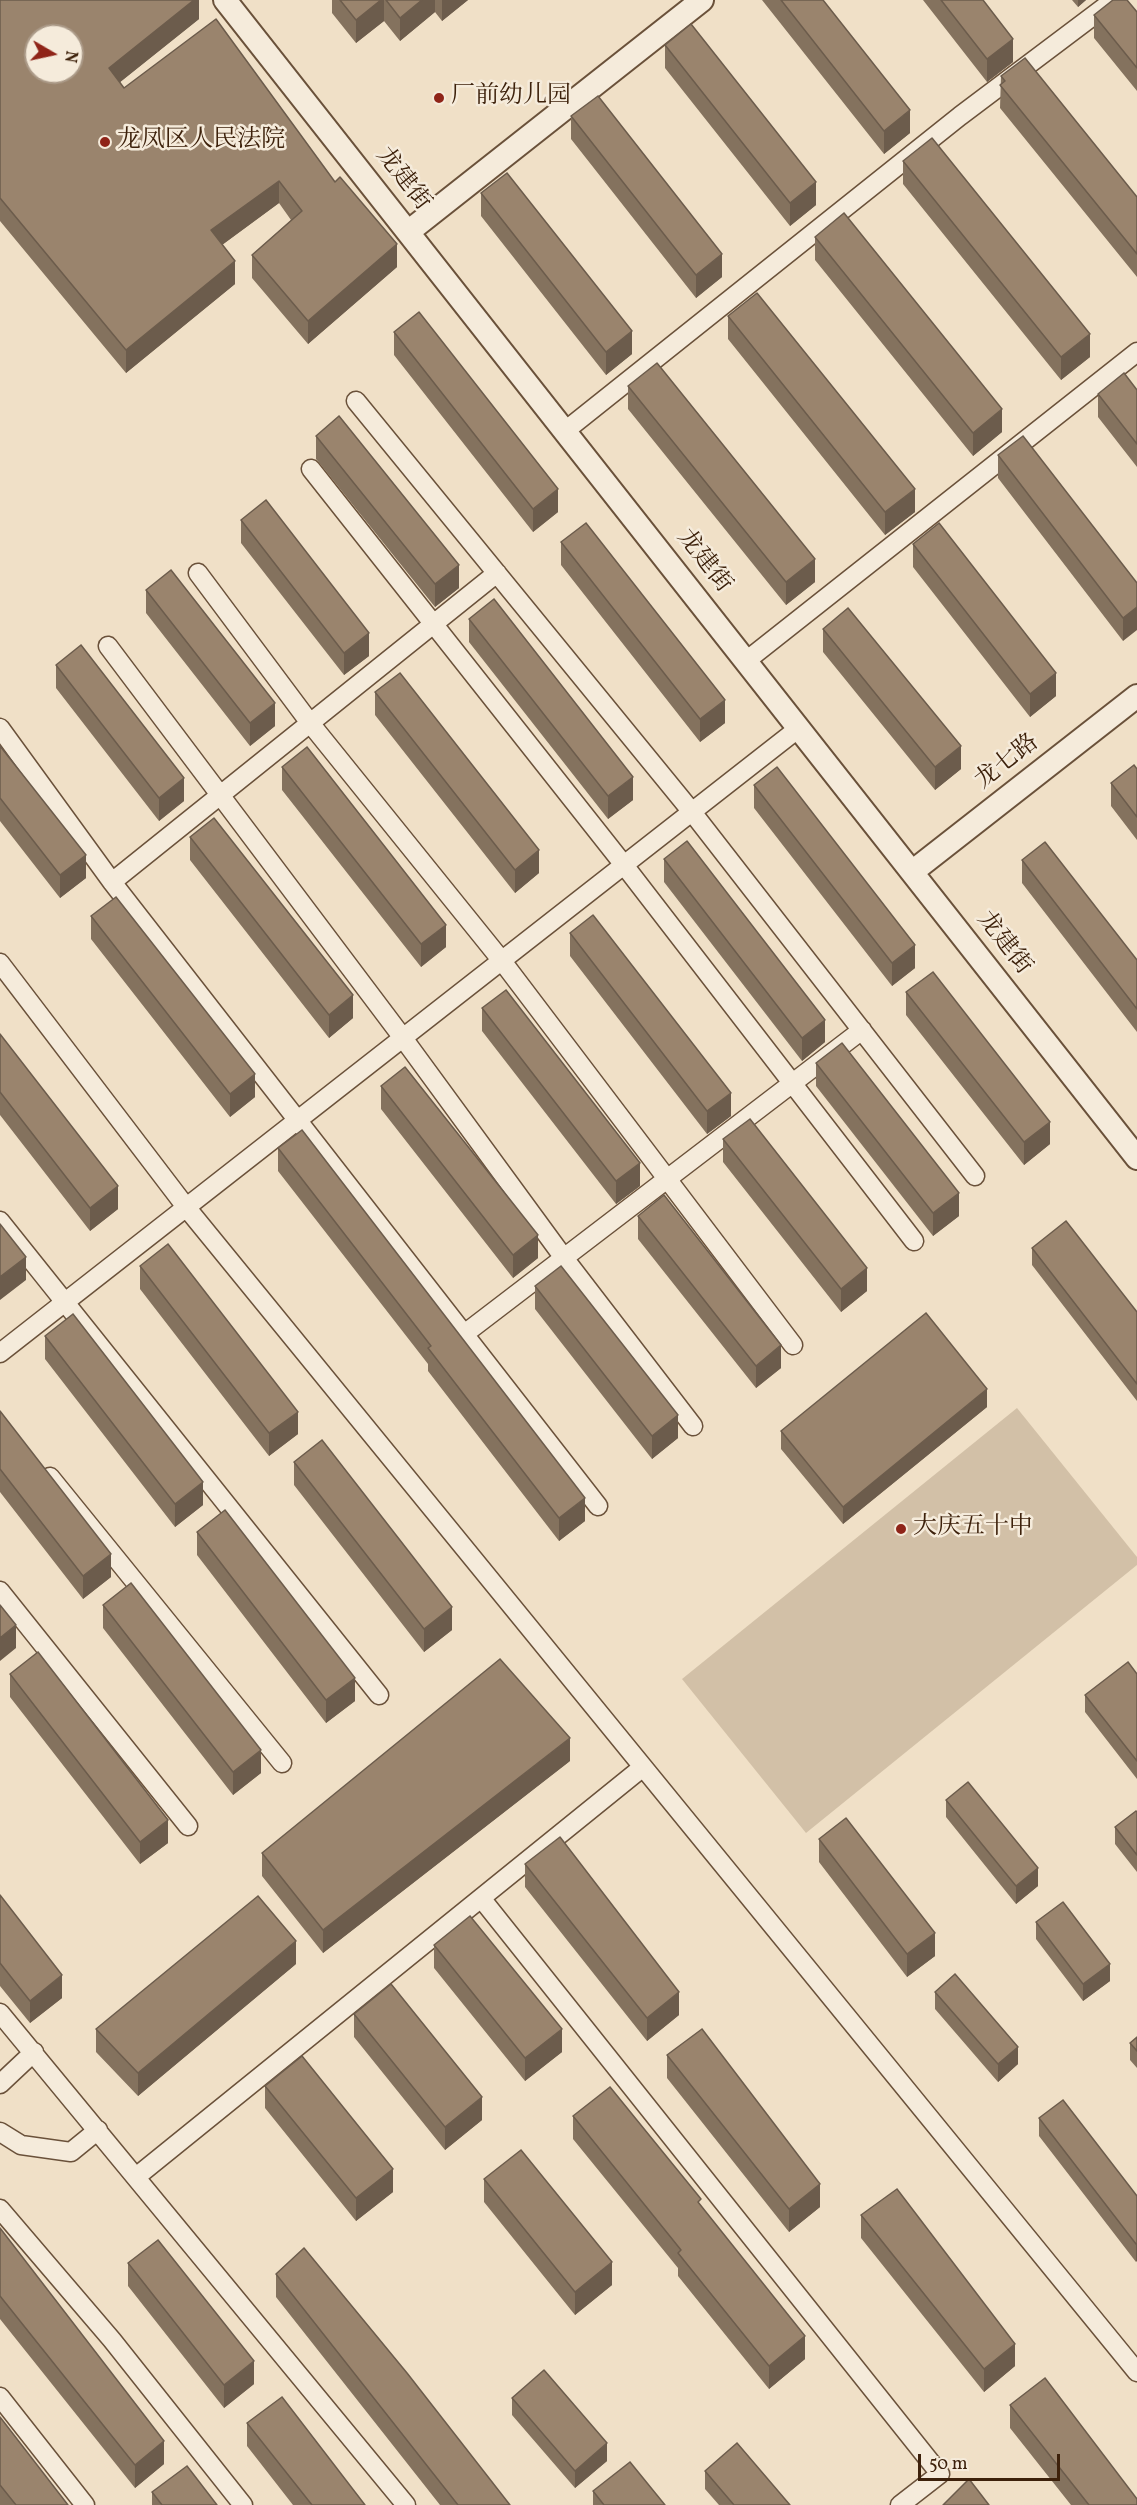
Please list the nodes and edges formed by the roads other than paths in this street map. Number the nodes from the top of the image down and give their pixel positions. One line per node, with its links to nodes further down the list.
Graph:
1 (225, 0): 4 (street, 龙建街)
2 (702, 0): 4 (street)
3 (1114, 0): 7 (street)
4 (408, 232): 7 (street, 龙建街)
5 (1137, 352): 13 (street)
6 (356, 401): 10 (street)
7 (565, 431): 13 (street, 龙建街)
8 (311, 470): 11 (street)
9 (198, 573): 15 (street)
10 (497, 573): 11 (street); 19 (street)
11 (433, 624): 15 (street); 20 (street)
12 (108, 646): 18 (street)
13 (746, 661): 16 (street, 龙建街)
14 (1137, 696): 21 (street, 龙七路)
15 (310, 723): 18 (street); 23 (street)
16 (799, 728): 19 (street); 21 (street, 龙建街)
17 (0, 729): 22 (street)
18 (220, 795): 22 (street); 26 (street)
19 (692, 812): 20 (street); 25 (street)
20 (624, 865): 23 (street); 27 (street)
21 (912, 872): 29 (street, 龙建街)
22 (112, 882): 28 (street)
23 (502, 961): 26 (street); 31 (street)
24 (0, 963): 32 (street)
25 (862, 1030): 27 (street); 30 (street)
26 (403, 1038): 28 (street); 35 (street)
27 (791, 1084): 31 (street); 34 (street)
28 (299, 1119): 32 (street); 37 (street)
29 (1137, 1158)
30 (975, 1176)
31 (668, 1178): 35 (street); 38 (street)
32 (186, 1207): 36 (street); 46 (street)
33 (0, 1221): 36 (street)
34 (914, 1241)
35 (564, 1258): 37 (street); 40 (street)
36 (64, 1303): 39 (street); 44 (street)
37 (463, 1335): 42 (street)
38 (793, 1345)
39 (0, 1353)
40 (693, 1426)
41 (37, 1461): 45 (street)
42 (598, 1506)
43 (0, 1591): 47 (street)
44 (379, 1695)
45 (282, 1763)
46 (643, 1767): 48 (street); 56 (street)
47 (188, 1826)
48 (481, 1898): 54 (street); 61 (street)
49 (0, 2013): 50 (street)
50 (34, 2052): 51 (street); 52 (street)
51 (0, 2084)
52 (98, 2130): 53 (street); 54 (street)
53 (0, 2132)
54 (136, 2176): 60 (street)
55 (0, 2209): 59 (street)
56 (1137, 2373)
57 (0, 2397): 58 (street)
58 (85, 2505)
59 (243, 2505)
60 (406, 2505)
61 (900, 2505)

